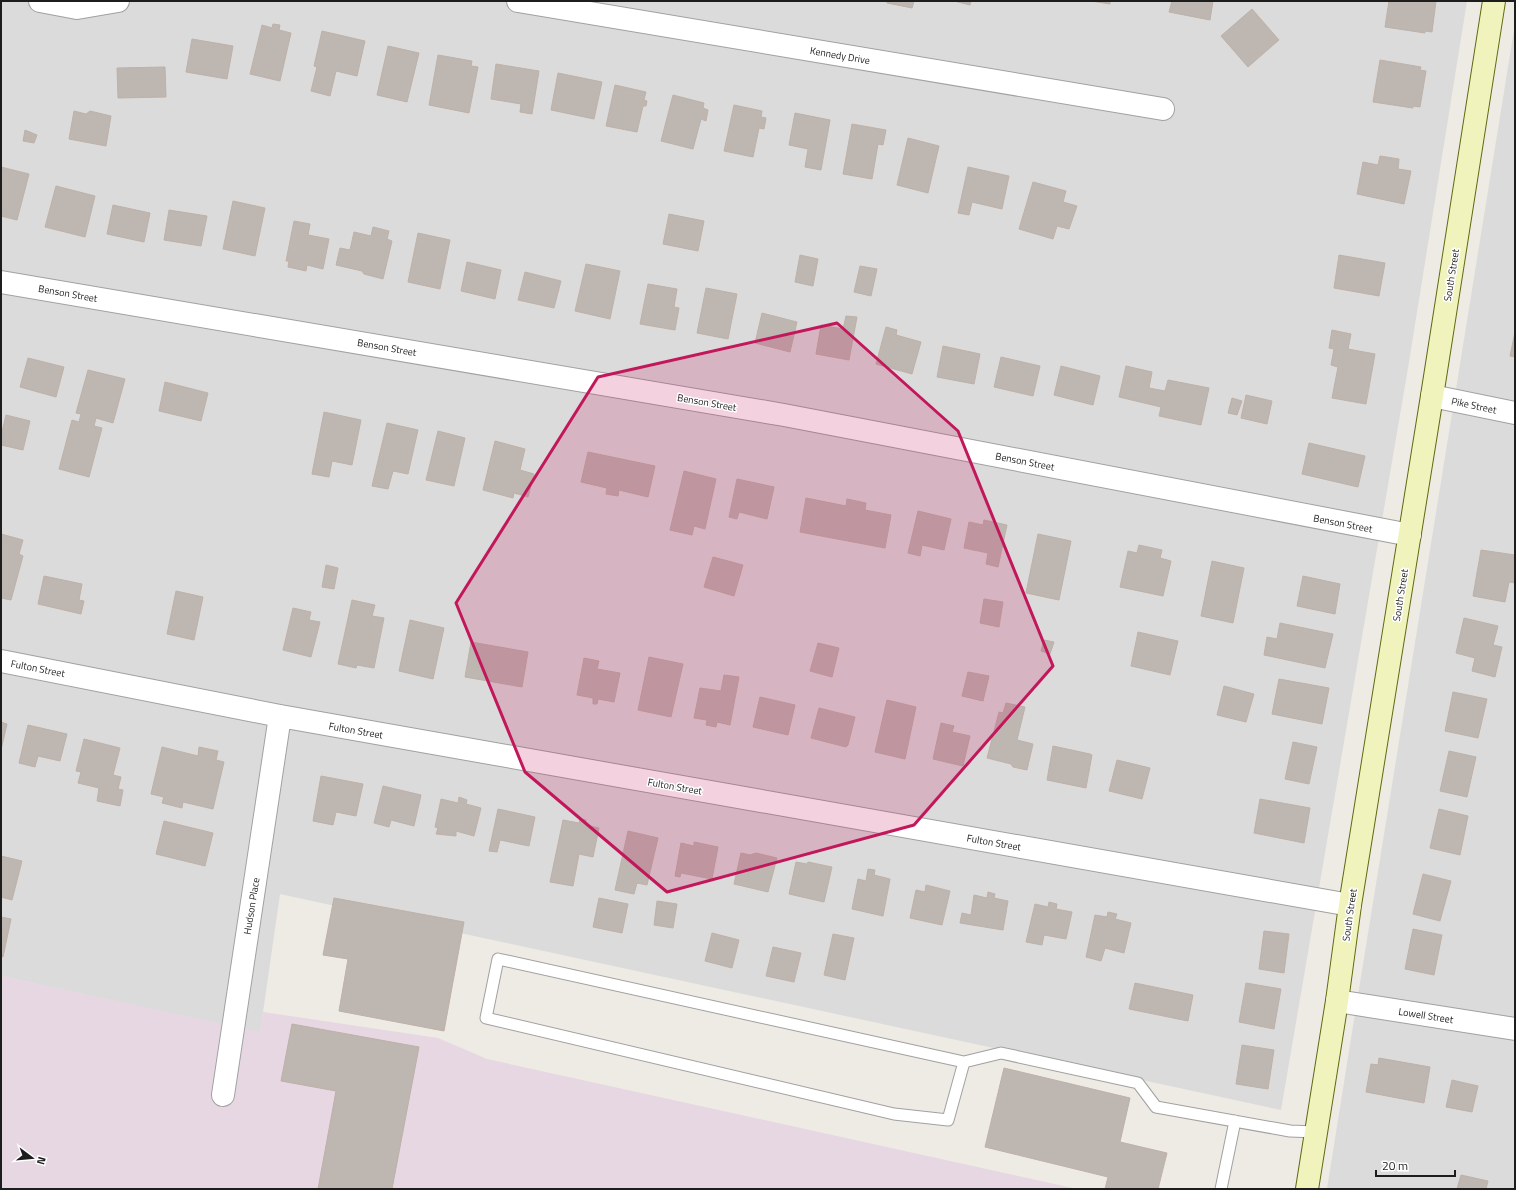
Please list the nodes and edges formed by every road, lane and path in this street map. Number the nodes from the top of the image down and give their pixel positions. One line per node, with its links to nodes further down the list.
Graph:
1 (40, 1): 2 (street)
2 (118, 1)
3 (518, 1): 5 (street, Kennedy Drive)
4 (1494, 1): 7 (main road, South Street)
5 (1163, 109)
6 (1, 282): 9 (street, Benson Street)
7 (1432, 396): 8 (street, Pike Street); 9 (main road, South Street)
8 (1515, 413)
9 (1410, 535): 12 (main road, South Street)
10 (1, 661): 11 (street, Fulton Street)
11 (280, 716): 12 (street, Fulton Street); 16 (street, Hudson Place)
12 (1350, 905): 13 (main road, South Street)
13 (1337, 1001): 14 (street, Lowell Street); 18 (main road, South Street)
14 (1515, 1029)
15 (964, 1062): 15 (lane); 17 (lane)
16 (223, 1095)
17 (1236, 1121): 18 (lane); 19 (lane)
18 (1316, 1132): 20 (main road, South Street)
19 (1221, 1189)
20 (1307, 1189)

